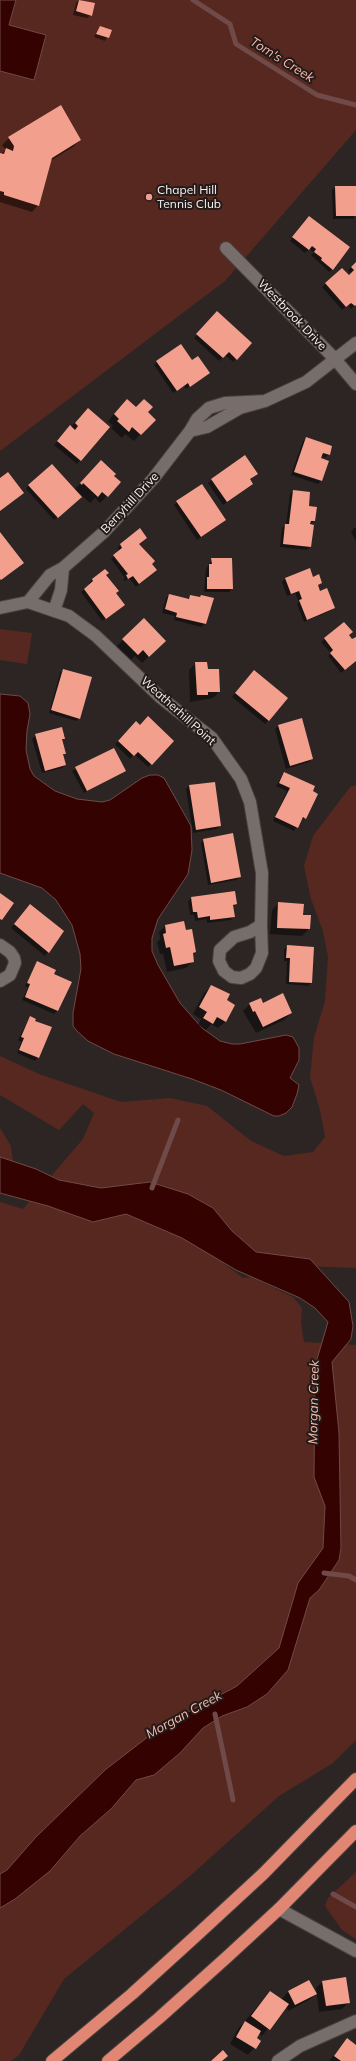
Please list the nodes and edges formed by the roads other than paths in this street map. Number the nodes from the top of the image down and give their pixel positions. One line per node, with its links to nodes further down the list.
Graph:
1 (226, 248): 3 (street, Westbrook Drive)
2 (356, 342): 3 (street, Berryhill Drive)
3 (335, 359): 4 (street, Westbrook Drive); 5 (street, Berryhill Drive)
4 (356, 384)
5 (63, 568): 6 (street, Berryhill Drive); 8 (street)
6 (28, 602): 7 (street); 8 (street, Weatherhill Point)
7 (0, 608)
8 (54, 611): 9 (street, Weatherhill Point)
9 (261, 925): 9 (street, Weatherhill Point)
10 (0, 945): 11 (street)
11 (0, 981)
12 (356, 1778): 17 (highway)
13 (356, 1831): 14 (highway)
14 (279, 1909): 15 (street); 20 (highway)
15 (356, 1950)
16 (356, 2021): 21 (street)
17 (71, 2045): 18 (highway); 19 (highway)
18 (52, 2061)
19 (57, 2061)
20 (108, 2061)
21 (278, 2061)

